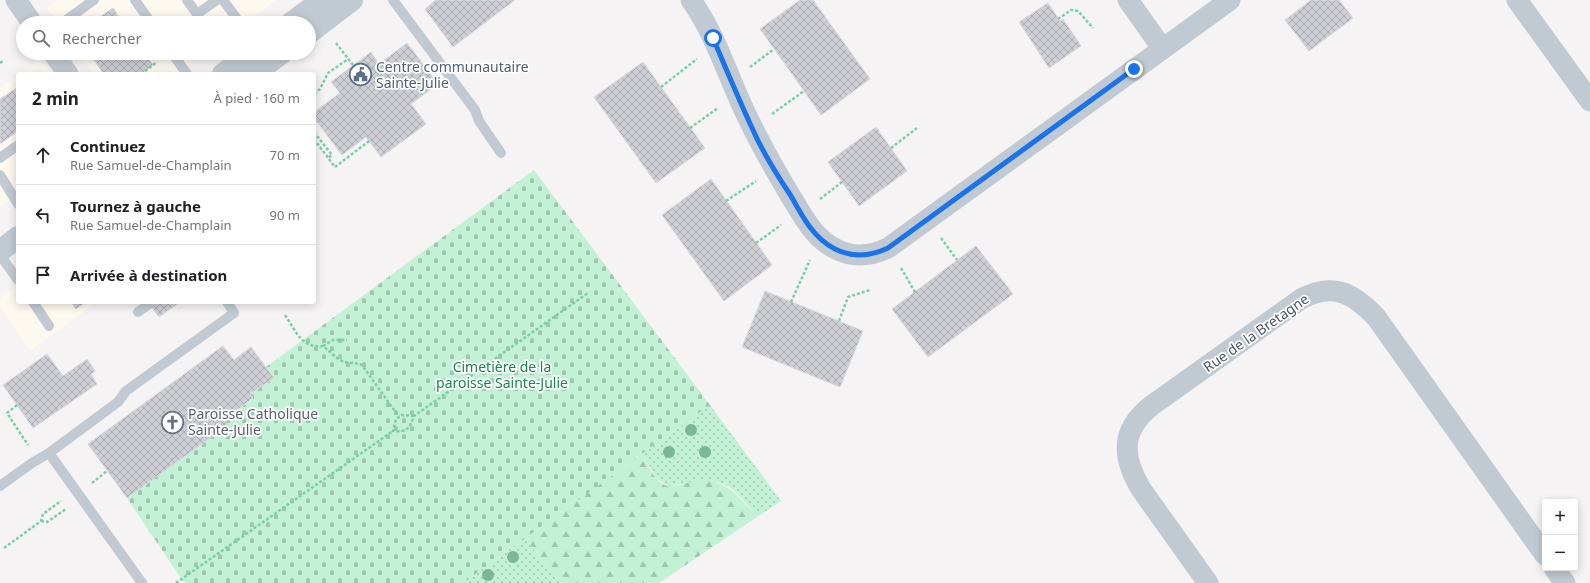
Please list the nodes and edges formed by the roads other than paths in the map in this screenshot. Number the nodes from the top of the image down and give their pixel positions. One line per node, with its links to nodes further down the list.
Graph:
1 (16, 0): 14 (street)
2 (94, 0): 15 (lane)
3 (135, 0): 16 (lane)
4 (187, 0): 5 (lane)
5 (217, 0)
6 (223, 0): 17 (lane)
7 (322, 0): 18 (street)
8 (352, 0): 19 (street)
9 (393, 0): 31 (lane)
10 (691, 0): 20 (street)
11 (1128, 0): 20 (street)
12 (1230, 0): 20 (street)
13 (1517, 0): 29 (street)
14 (27, 16)
15 (72, 16)
16 (146, 16)
17 (235, 16)
18 (300, 16)
19 (316, 28)
20 (1162, 48)
21 (58, 60): 25 (street)
22 (177, 60): 26 (lane)
23 (241, 60): 27 (street)
24 (273, 60): 28 (street)
25 (67, 72)
26 (186, 72)
27 (225, 72)
28 (257, 72)
29 (1589, 98)
30 (16, 146): 32 (lane)
31 (501, 153)
32 (0, 158)
33 (0, 175): 34 (lane)
34 (16, 201)
35 (16, 239): 36 (street)
36 (0, 251)
37 (0, 254): 38 (lane)
38 (16, 277)
39 (34, 304): 43 (lane)
40 (149, 304): 42 (lane)
41 (228, 304): 44 (lane)
42 (138, 312)
43 (49, 326)
44 (49, 454): 45 (lane); 48 (lane)
45 (0, 486)
46 (1542, 551): 49 (street, Rue de la Bretagne)
47 (1556, 571): 50 (street)
48 (142, 583)
49 (1208, 583)
50 (1565, 583)

